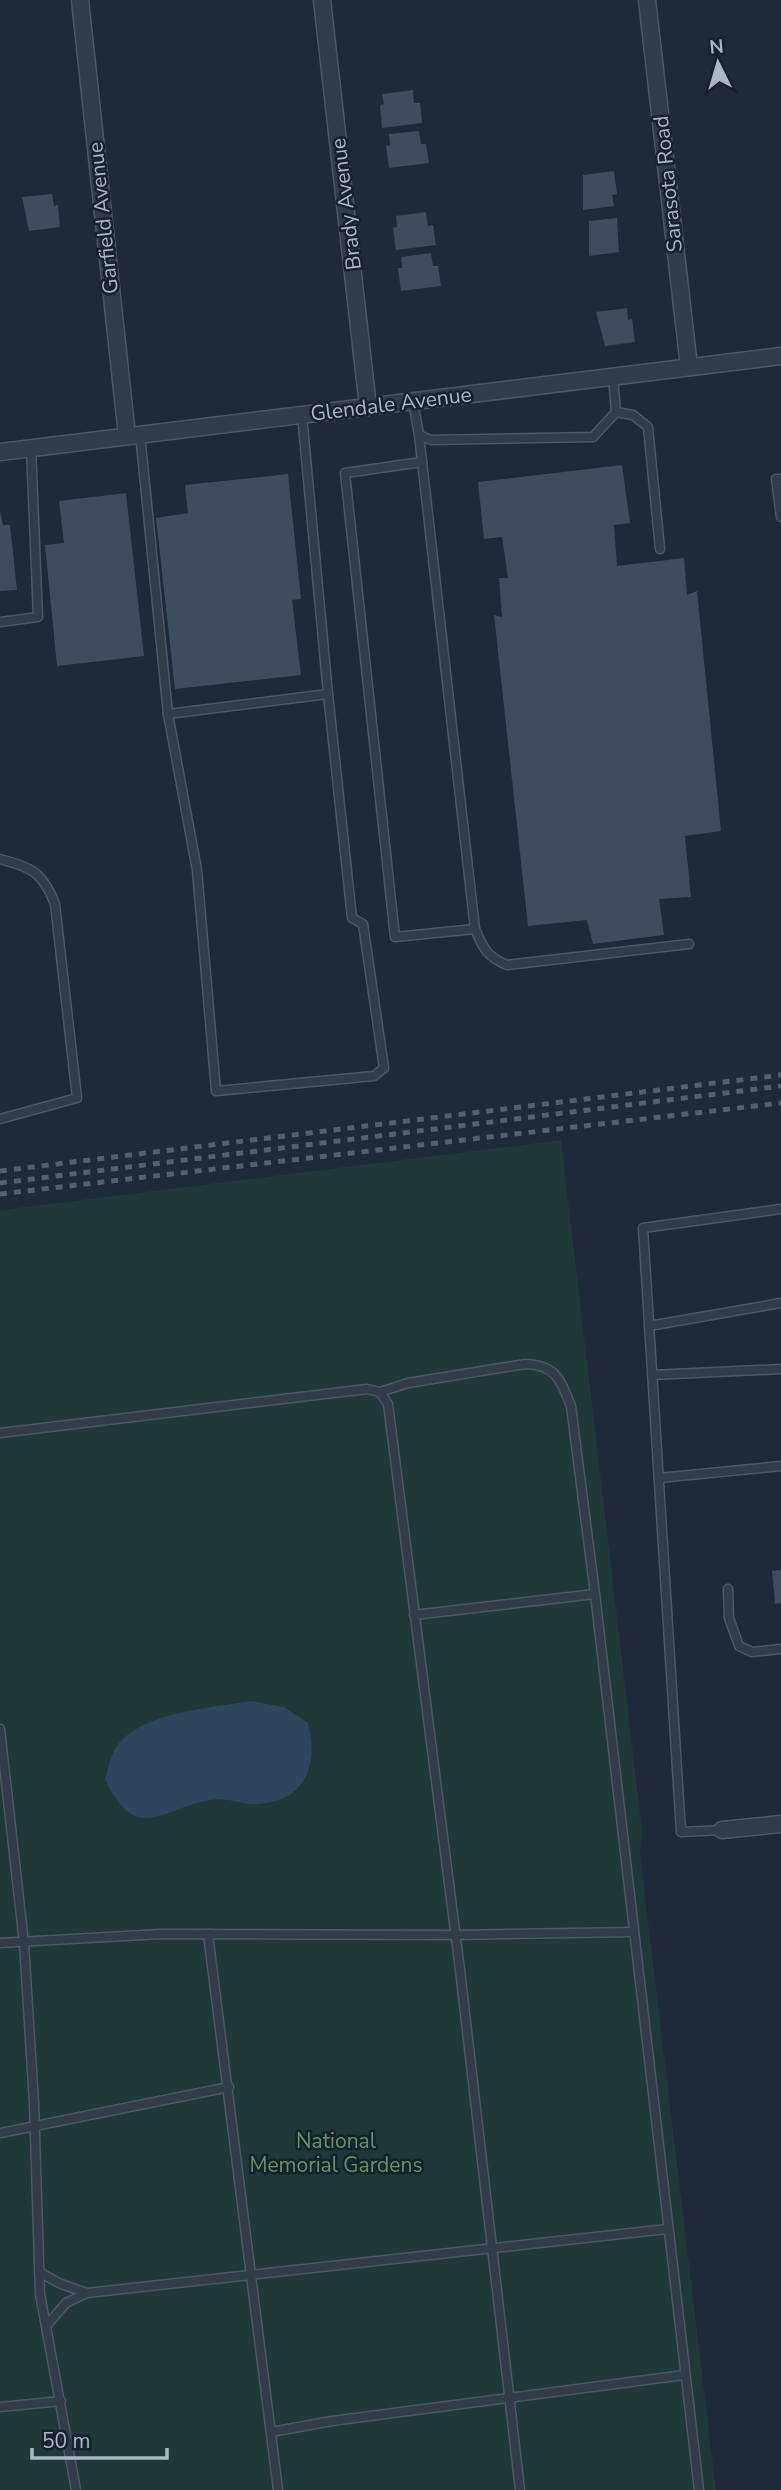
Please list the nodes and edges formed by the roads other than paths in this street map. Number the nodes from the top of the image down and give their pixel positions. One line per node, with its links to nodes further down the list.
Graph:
1 (80, 0): 11 (street, Garfield Avenue)
2 (322, 0): 8 (street, Brady Avenue)
3 (648, 0): 5 (street, Sarasota Road)
4 (781, 356): 5 (street, Glendale Avenue)
5 (689, 368): 6 (street, Glendale Avenue)
6 (613, 377): 7 (street, Glendale Avenue); 9 (lane)
7 (413, 401): 8 (street, Glendale Avenue); 12 (lane)
8 (369, 407): 10 (street, Glendale Avenue)
9 (616, 412): 12 (lane); 18 (lane)
10 (302, 415): 11 (street, Glendale Avenue); 20 (lane)
11 (134, 435): 13 (street, Glendale Avenue); 21 (lane)
12 (419, 435): 15 (lane)
13 (31, 449): 14 (street, Glendale Avenue); 19 (lane)
14 (0, 452)
15 (422, 462): 23 (lane); 23 (lane)
16 (781, 479): 17 (lane)
17 (781, 517)
18 (660, 549)
19 (0, 622)
20 (328, 694): 21 (lane); 21 (lane)
21 (168, 714)
22 (0, 859): 25 (lane)
23 (475, 929): 24 (lane)
24 (689, 944)
25 (0, 1119)
26 (781, 1209): 28 (lane)
27 (781, 1303): 28 (lane)
28 (649, 1326): 30 (lane)
29 (781, 1369): 30 (lane)
30 (652, 1376): 34 (lane)
31 (380, 1392): 32 (lane); 36 (lane); 37 (lane)
32 (0, 1433)
33 (781, 1466): 34 (lane)
34 (659, 1478): 41 (lane)
35 (727, 1589): 38 (lane)
36 (595, 1594): 37 (lane); 42 (lane)
37 (414, 1615): 44 (lane)
38 (781, 1649)
39 (0, 1729): 46 (lane)
40 (781, 1824): 41 (street)
41 (722, 1830)
42 (634, 1932): 44 (lane); 50 (lane)
43 (208, 1934): 44 (lane); 46 (lane); 47 (lane)
44 (455, 1936): 51 (lane)
45 (0, 1943): 46 (lane)
46 (24, 1943): 48 (lane)
47 (229, 2087): 48 (lane); 53 (lane)
48 (34, 2129): 49 (lane); 52 (lane)
49 (0, 2133)
50 (667, 2229): 51 (lane); 56 (lane)
51 (490, 2248): 53 (lane); 57 (lane)
52 (39, 2272): 54 (lane); 55 (lane)
53 (252, 2275): 54 (lane); 60 (lane)
54 (87, 2293): 55 (lane)
55 (47, 2325): 58 (lane)
56 (684, 2375): 57 (lane); 64 (lane)
57 (508, 2397): 60 (lane); 63 (lane)
58 (61, 2401): 59 (lane); 61 (lane)
59 (0, 2407)
60 (271, 2432): 62 (lane)
61 (76, 2490)
62 (278, 2490)
63 (520, 2490)
64 (699, 2490)

